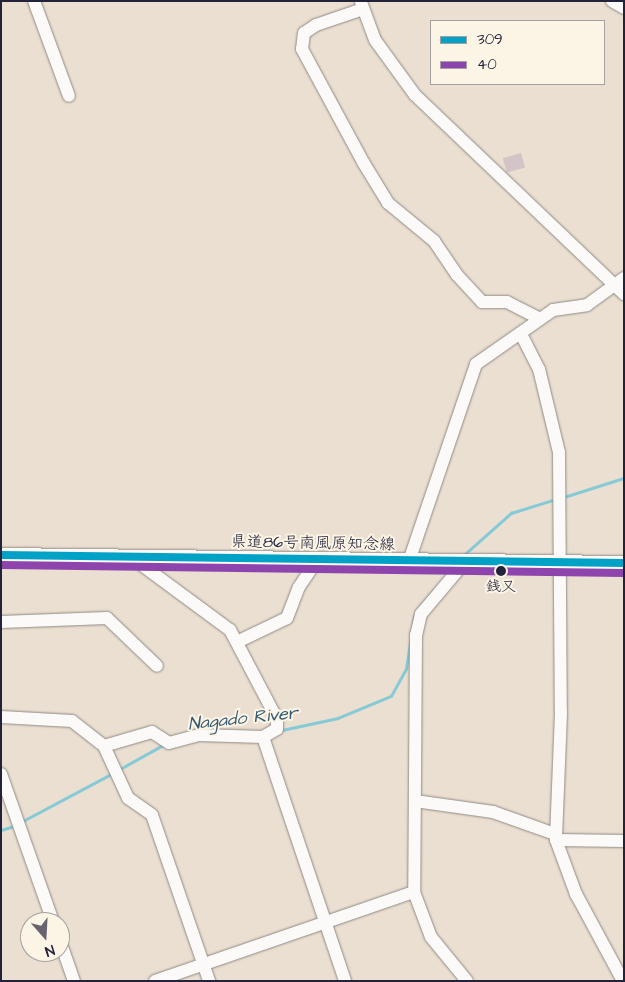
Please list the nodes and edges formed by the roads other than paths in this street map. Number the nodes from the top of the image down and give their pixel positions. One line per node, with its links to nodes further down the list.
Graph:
1 (34, 1): 5 (street)
2 (612, 1): 4 (street)
3 (362, 5): 7 (street); 9 (street)
4 (624, 8)
5 (69, 96)
6 (624, 278): 7 (street)
7 (613, 286): 8 (street); 9 (street)
8 (624, 294)
9 (540, 319): 10 (street)
10 (522, 336): 13 (street); 16 (street)
11 (1, 555): 12 (main road, 県道86号南風原知念線)
12 (131, 557): 14 (main road, 県道86号南風原知念線); 19 (street)
13 (409, 561): 14 (main road, 県道86号南風原知念線); 15 (main road, 県道86号南風原知念線)
14 (316, 562): 19 (street)
15 (465, 562): 16 (main road, 県道86号南風原知念線); 25 (street)
16 (557, 563): 17 (main road, 県道86号南風原知念線); 26 (street)
17 (624, 563)
18 (1, 622): 20 (street)
19 (237, 642): 22 (street)
20 (157, 666)
21 (1, 717): 23 (street)
22 (263, 737): 23 (street); 30 (street)
23 (104, 746): 32 (street)
24 (1, 774): 29 (street)
25 (414, 801): 26 (street); 28 (street)
26 (556, 837): 27 (street); 38 (street)
27 (624, 841)
28 (414, 892): 30 (street); 37 (street)
29 (49, 912)
30 (325, 923): 32 (street); 36 (street)
31 (67, 962): 33 (street)
32 (204, 965): 34 (street); 35 (street)
33 (74, 981)
34 (155, 981)
35 (210, 981)
36 (345, 981)
37 (467, 981)
38 (624, 981)

